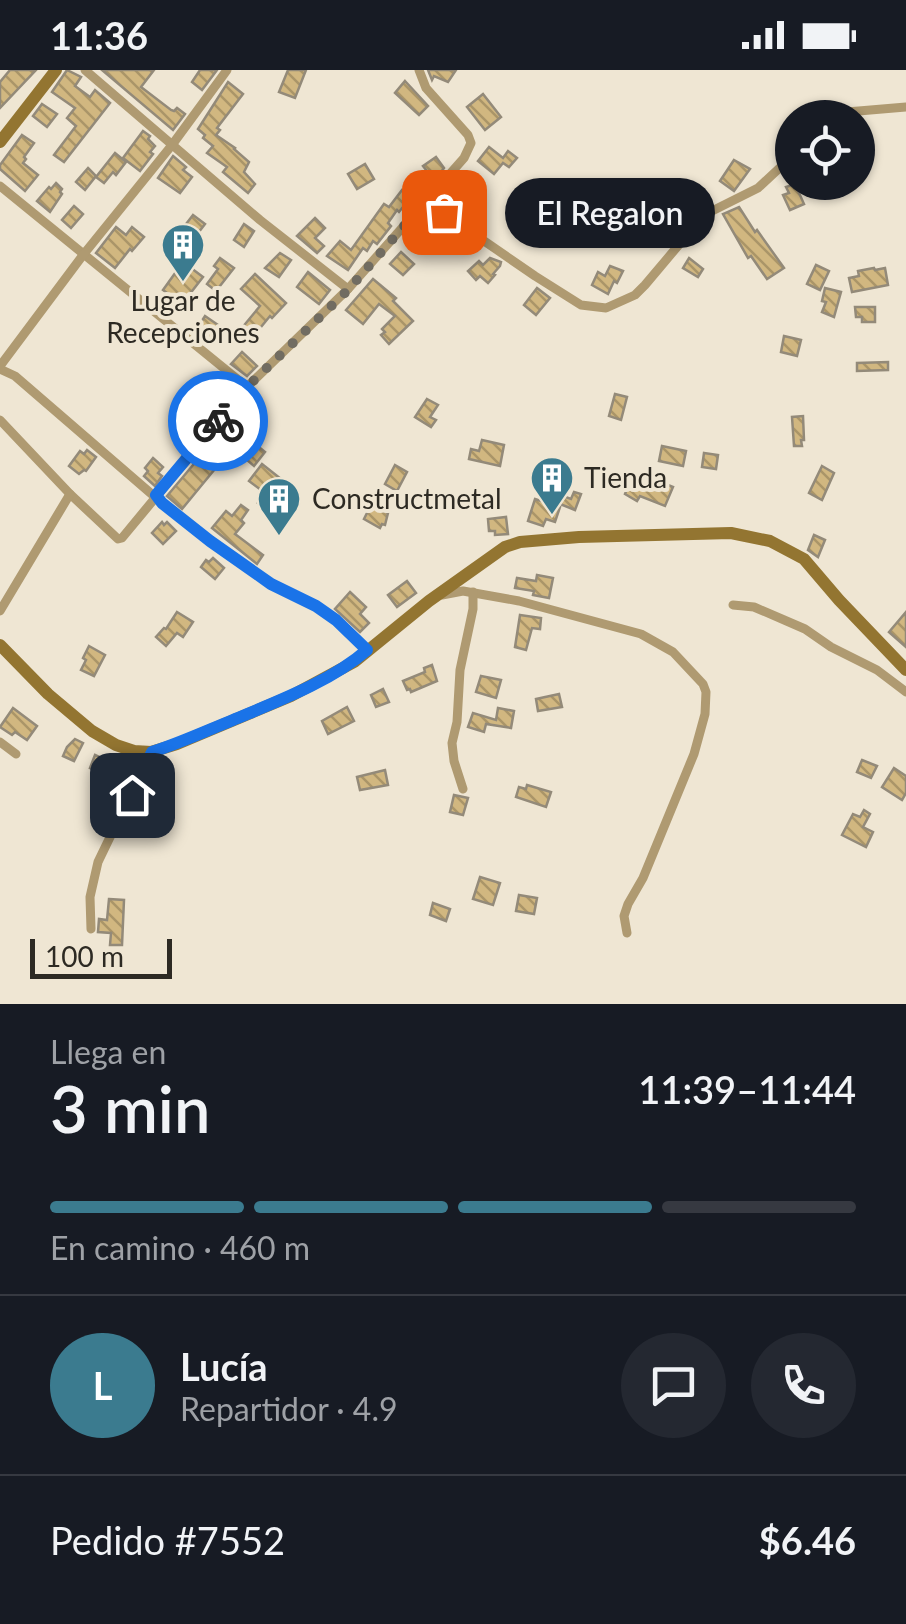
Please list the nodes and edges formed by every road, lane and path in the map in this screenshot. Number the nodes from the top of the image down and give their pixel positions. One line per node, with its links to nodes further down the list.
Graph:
1 (56, 70): 7 (street)
2 (84, 70): 8 (street)
3 (227, 70): 8 (street)
4 (418, 70): 11 (street)
5 (906, 107): 6 (street)
6 (875, 110)
7 (0, 142)
8 (172, 146): 12 (street); 13 (street)
9 (775, 172): 11 (street)
10 (0, 186): 12 (street)
11 (426, 201): 13 (street)
12 (83, 254): 14 (street); 15 (street)
13 (348, 290): 15 (street)
14 (0, 367): 18 (street)
15 (247, 387): 18 (street)
16 (0, 420): 17 (street)
17 (70, 494): 18 (street); 22 (street)
18 (156, 495): 24 (street)
19 (474, 592): 20 (street); 30 (street); 32 (street)
20 (429, 600): 24 (street); 25 (street)
21 (732, 604): 26 (street)
22 (0, 611)
23 (0, 645): 28 (street)
24 (367, 650): 28 (street)
25 (906, 670)
26 (906, 692)
27 (0, 742): 29 (street)
28 (152, 752): 31 (street)
29 (16, 754)
30 (463, 789)
31 (91, 928)
32 (627, 933)

